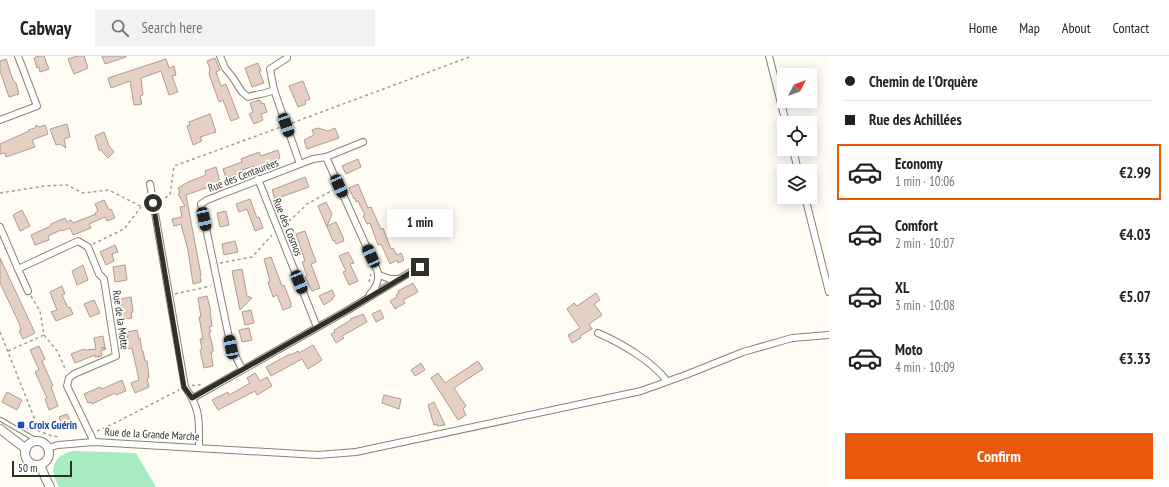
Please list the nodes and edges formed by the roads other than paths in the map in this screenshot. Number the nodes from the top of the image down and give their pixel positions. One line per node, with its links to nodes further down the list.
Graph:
1 (18, 56): 7 (street)
2 (220, 56): 5 (street)
3 (287, 56): 5 (street)
4 (769, 56): 6 (street)
5 (274, 90): 10 (street)
6 (784, 116)
7 (0, 120)
8 (362, 142): 9 (street, Rue des Centaurées)
9 (326, 157): 10 (street, Rue des Centaurées); 17 (street)
10 (300, 164): 11 (street, Rue des Centaurées)
11 (258, 179): 22 (street, Rue des Cosmos); 25 (street, Rue des Centaurées)
12 (150, 184): 27 (street)
13 (807, 204): 20 (street)
14 (0, 227): 16 (street)
15 (420, 267): 18 (street)
16 (18, 269): 19 (street); 31 (street, Rue de la Motte)
17 (379, 275): 18 (street); 21 (street)
18 (399, 279): 21 (street)
19 (28, 291)
20 (829, 292)
21 (368, 297): 22 (street)
22 (317, 327): 25 (street)
23 (598, 333): 26 (street)
24 (829, 335): 26 (street, Rue de la Grande Marche)
25 (242, 369): 27 (street)
26 (667, 381): 32 (street, Rue de la Grande Marche)
27 (192, 398): 32 (street)
28 (0, 419): 30 (lane)
29 (0, 429): 33 (street)
30 (38, 441): 33 (street); 34 (street)
31 (94, 442): 32 (street, Rue de la Grande Marche); 34 (street, Rue de la Grande Marche)
32 (199, 447)
33 (26, 448): 35 (street)
34 (48, 448): 35 (street)
35 (40, 465): 36 (street)
36 (50, 487)

